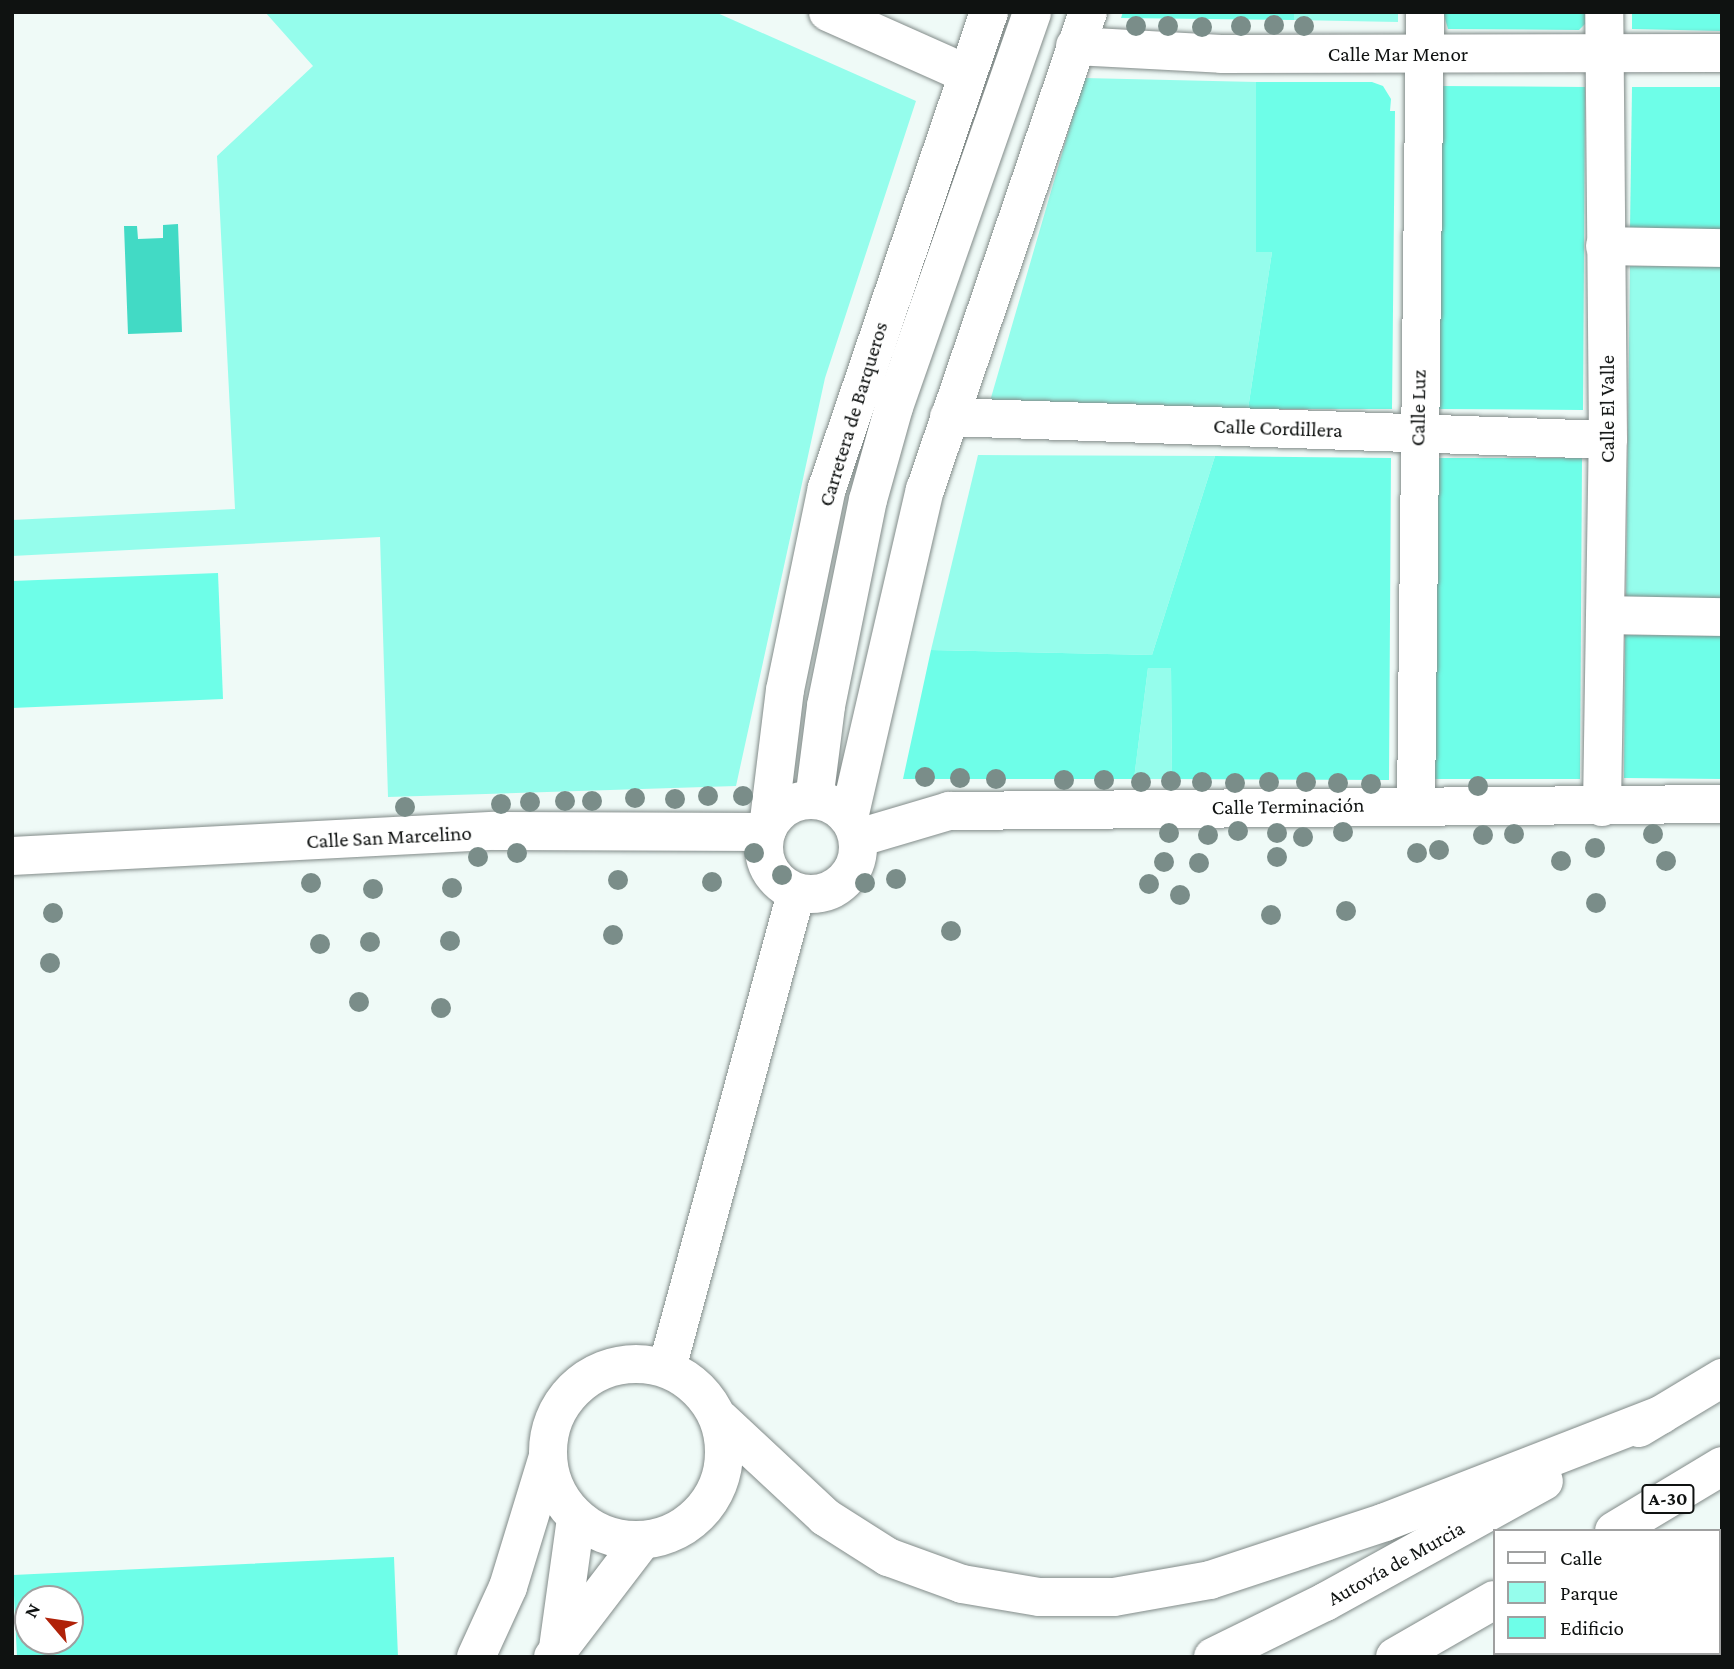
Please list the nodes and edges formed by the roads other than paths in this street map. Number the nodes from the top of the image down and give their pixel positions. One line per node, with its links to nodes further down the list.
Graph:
1 (828, 12): 10 (main road)
2 (989, 12): 10 (main road, Carretera de Barqueros)
3 (1032, 12): 18 (main road, Carretera de Barqueros)
4 (1425, 12): 9 (main road, Calle Luz)
5 (1604, 12): 7 (main road, Calle El Valle)
6 (1082, 29): 9 (main road, Calle Mar Menor); 13 (main road)
7 (1603, 51): 8 (main road, Calle Mar Menor); 9 (main road, Calle Mar Menor); 11 (main road, Calle El Valle)
8 (1722, 53)
9 (1426, 55): 14 (main road, Calle Luz)
10 (967, 74): 23 (main road, Carretera de Barqueros)
11 (1605, 246): 12 (main road); 15 (main road, Calle El Valle)
12 (1722, 248)
13 (949, 417): 14 (main road, Calle Cordillera); 22 (main road)
14 (1418, 433): 15 (main road, Calle Cordillera); 19 (main road, Calle Luz)
15 (1608, 440): 16 (main road, Calle El Valle)
16 (1605, 615): 17 (main road); 21 (main road, Calle El Valle)
17 (1722, 617)
18 (814, 800): 22 (main road); 23 (main road)
19 (1416, 804): 21 (main road, Calle Terminación); 22 (main road, Calle Terminación)
20 (1722, 804): 21 (main road, Calle Terminación)
21 (1602, 807)
22 (853, 828): 25 (main road)
23 (767, 830): 24 (main road, Calle San Marcelino); 25 (main road)
24 (12, 856)
25 (796, 892): 26 (main road)
26 (667, 1368): 29 (main road); 30 (main road)
27 (1722, 1378): 28 (main road, Autovía de Murcia)
28 (1661, 1415): 29 (main road); 38 (main road, Autovía de Murcia)
29 (720, 1419): 34 (main road)
30 (548, 1456): 32 (main road); 37 (main road)
31 (1722, 1466): 33 (main road, A-30)
32 (576, 1518): 34 (main road); 36 (main road)
33 (1617, 1529)
34 (641, 1542): 36 (main road)
35 (1492, 1601): 39 (main road)
36 (556, 1652)
37 (475, 1657)
38 (1213, 1657)
39 (1395, 1657)

